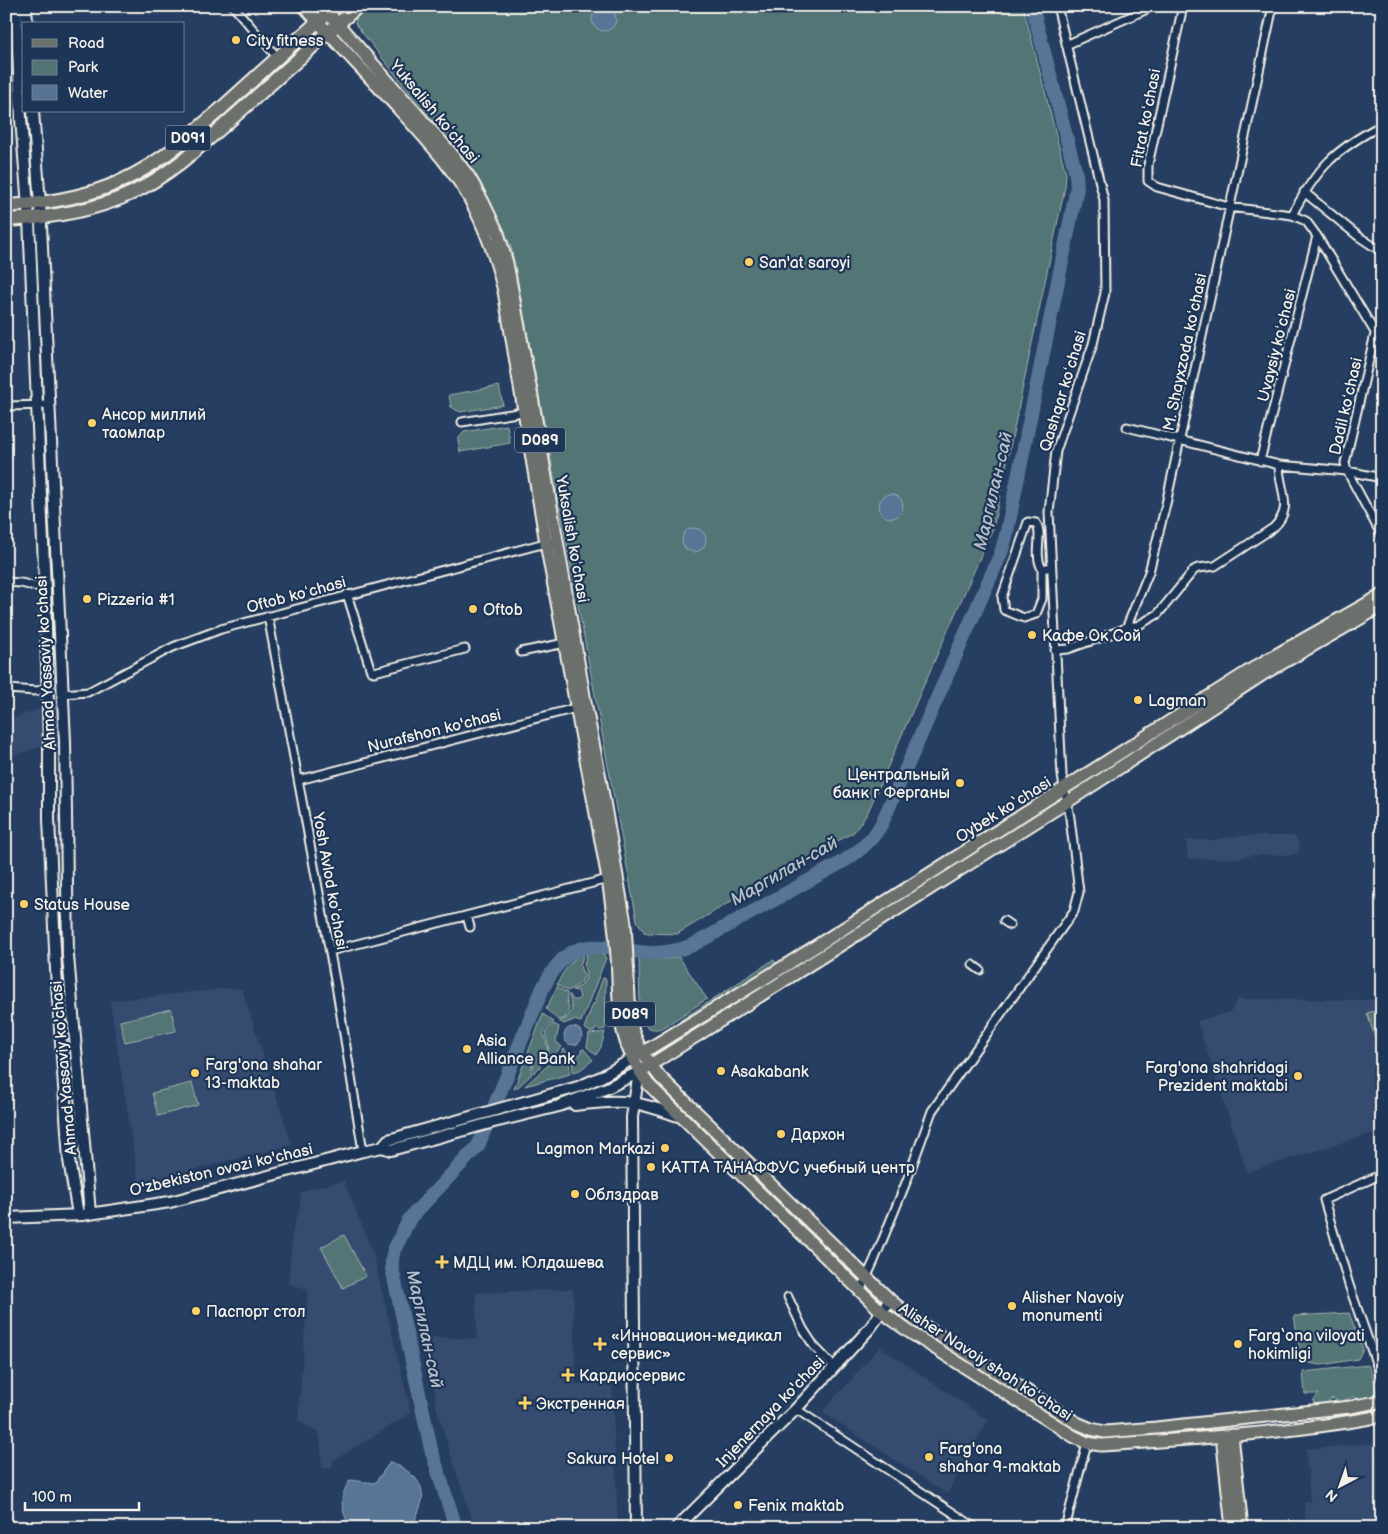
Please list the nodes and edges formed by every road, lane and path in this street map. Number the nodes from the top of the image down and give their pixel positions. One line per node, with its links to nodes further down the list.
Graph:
1 (16, 6): 17 (main road, Ahmad Yassaviy ko'chasi)
2 (26, 6): 11 (main road)
3 (233, 6): 16 (street)
4 (304, 6): 12 (main road, D089)
5 (358, 6): 13 (highway, D091)
6 (1057, 6): 15 (street, Qashqar koʻchasi)
7 (1154, 6): 15 (street)
8 (1183, 6): 24 (street, Fitrat koʻchasi)
9 (1273, 6): 24 (street, M. Shayxzoda koʻchasi)
10 (329, 8): 12 (highway, D091); 13 (main road, Yuksalish koʻchasi / D089)
11 (27, 22)
12 (318, 22): 14 (main road, Yuksalish koʻchasi / D089); 16 (highway, D091)
13 (338, 24): 14 (highway, D091); 44 (main road, Yuksalish koʻchasi / D089)
14 (328, 33): 26 (highway, D091); 44 (main road, Yuksalish koʻchasi / D089)
15 (1066, 46): 45 (street, Qashqar koʻchasi)
16 (278, 58): 22 (highway, D091)
17 (22, 84)
18 (25, 112): 22 (main road, Ahmad Yassaviy ko'chasi)
19 (33, 112): 22 (main road, Ahmad Yassaviy ko'chasi)
20 (1382, 125): 21 (street)
21 (1304, 192): 25 (street); 29 (street)
22 (34, 204): 23 (highway, D091); 26 (main road, Ahmad Yassaviy ko'chasi)
23 (6, 206)
24 (1229, 207): 25 (street); 38 (street, M. Shayxzoda koʻchasi)
25 (1292, 215): 28 (street)
26 (35, 219): 27 (highway, D091); 32 (main road, Ahmad Yassaviy ko'chasi); 34 (main road, Ahmad Yassaviy ko'chasi)
27 (6, 220)
28 (1317, 236): 30 (street); 39 (street, Uvaysiy koʻchasi)
29 (1382, 252)
30 (1376, 334): 31 (street); 41 (street, Dadil koʻchasi)
31 (1382, 344)
32 (50, 405): 34 (street); 60 (main road, Ahmad Yassaviy ko'chasi)
33 (6, 406): 34 (street)
34 (37, 406): 48 (main road, Ahmad Yassaviy ko'chasi)
35 (517, 413): 36 (street)
36 (462, 422)
37 (1127, 427): 38 (street)
38 (1179, 441): 39 (street); 53 (street, M. Shayxzoda koʻchasi)
39 (1260, 461): 40 (street)
40 (1279, 465): 41 (street); 53 (street)
41 (1347, 471): 42 (street); 43 (street, Dadil koʻchasi)
42 (1382, 478)
43 (1382, 536)
44 (552, 542): 49 (street, Oftob koʻchasi); 54 (main road, Yuksalish koʻchasi / D089); 67 (main road, Yuksalish koʻchasi / D089)
45 (1052, 567): 46 (street); 56 (street, Qashqar koʻchasi)
46 (1042, 569): 46 (street)
47 (6, 582): 48 (street)
48 (45, 589): 58 (main road, Ahmad Yassaviy ko'chasi)
49 (347, 594): 52 (street, Oftob koʻchasi); 55 (street)
50 (1382, 595): 63 (main road, Oybek ko‘chasi)
51 (1382, 606): 64 (main road, Oybek ko‘chasi)
52 (268, 616): 60 (street, Oftob koʻchasi); 62 (street, Yosh Avlod koʻchasi)
53 (1127, 626): 56 (street)
54 (565, 643): 57 (street); 61 (main road, Yuksalish koʻchasi / D089)
55 (465, 649)
56 (1055, 650): 63 (street, Qashqar koʻchasi)
57 (521, 652)
58 (48, 688): 59 (street); 84 (main road, Ahmad Yassaviy ko'chasi)
59 (6, 689)
60 (62, 694): 83 (main road, Ahmad Yassaviy ko'chasi)
61 (576, 708): 62 (street, Nurafshon ko'chasi); 65 (main road, Yuksalish koʻchasi / D089)
62 (299, 780): 69 (street, Yosh Avlod koʻchasi)
63 (1064, 789): 64 (street, Qashqar koʻchasi); 73 (main road, Oybek ko‘chasi)
64 (1067, 802): 75 (main road, Oybek ko‘chasi); 86 (street, Qashqar koʻchasi)
65 (608, 879): 66 (street); 67 (main road, Yuksalish koʻchasi / D089)
66 (467, 916): 68 (street); 69 (street)
67 (620, 923): 70 (main road, Yuksalish koʻchasi / D089)
68 (470, 927)
69 (330, 952): 81 (street, Yosh Avlod koʻchasi)
70 (623, 958): 73 (main road, Yuksalish koʻchasi / D089); 74 (main road, Yuksalish koʻchasi / D089)
71 (973, 965): 72 (street)
72 (980, 970)
73 (642, 1053): 74 (main road, O'zbekiston ovozi ko'chasi); 75 (main road, Yuksalish koʻchasi / D089)
74 (632, 1060): 76 (main road, Yuksalish koʻchasi); 80 (main road, O'zbekiston ovozi ko'chasi)
75 (650, 1065): 76 (main road, O'zbekiston ovozi ko'chasi); 86 (main road, Alisher Navoiy shoh koʻchasi)
76 (639, 1072): 77 (main road); 78 (main road, O'zbekiston ovozi ko'chasi); 79 (main road, Alisher Navoiy shoh koʻchasi)
77 (633, 1103): 78 (main road); 79 (main road); 99 (main road)
78 (559, 1106): 80 (main road, O'zbekiston ovozi ko'chasi)
79 (681, 1117): 87 (main road, Alisher Navoiy shoh koʻchasi)
80 (382, 1147): 81 (main road, O'zbekiston ovozi ko'chasi)
81 (363, 1151): 83 (main road, O'zbekiston ovozi ko'chasi)
82 (1382, 1174): 92 (street)
83 (90, 1214): 84 (main road, O'zbekiston ovozi ko'chasi)
84 (78, 1215): 85 (main road, O'zbekiston ovozi ko'chasi)
85 (6, 1218)
86 (866, 1278): 87 (street, Qashqar koʻchasi); 89 (main road, Alisher Navoiy shoh koʻchasi)
87 (860, 1291): 90 (main road, Alisher Navoiy shoh koʻchasi)
88 (788, 1297): 91 (street)
89 (890, 1300): 90 (main road, Injenernaya ko'chasi); 96 (main road, Alisher Navoiy shoh koʻchasi)
90 (882, 1312): 91 (main road, Injenernaya ko'chasi); 98 (main road, Alisher Navoiy shoh koʻchasi)
91 (834, 1367): 94 (main road, Injenernaya ko'chasi)
92 (1382, 1380)
93 (1382, 1401): 96 (main road, Alisher Navoiy shoh koʻchasi)
94 (796, 1409): 100 (main road, Injenernaya ko'chasi); 101 (street)
95 (1382, 1416): 97 (main road, Alisher Navoiy shoh koʻchasi)
96 (1091, 1429): 98 (main road)
97 (1227, 1436): 98 (main road, Alisher Navoiy shoh koʻchasi); 103 (main road); 104 (main road)
98 (1087, 1443): 102 (street)
99 (636, 1528)
100 (676, 1528)
101 (976, 1528)
102 (1065, 1528)
103 (1232, 1528)
104 (1242, 1528)

